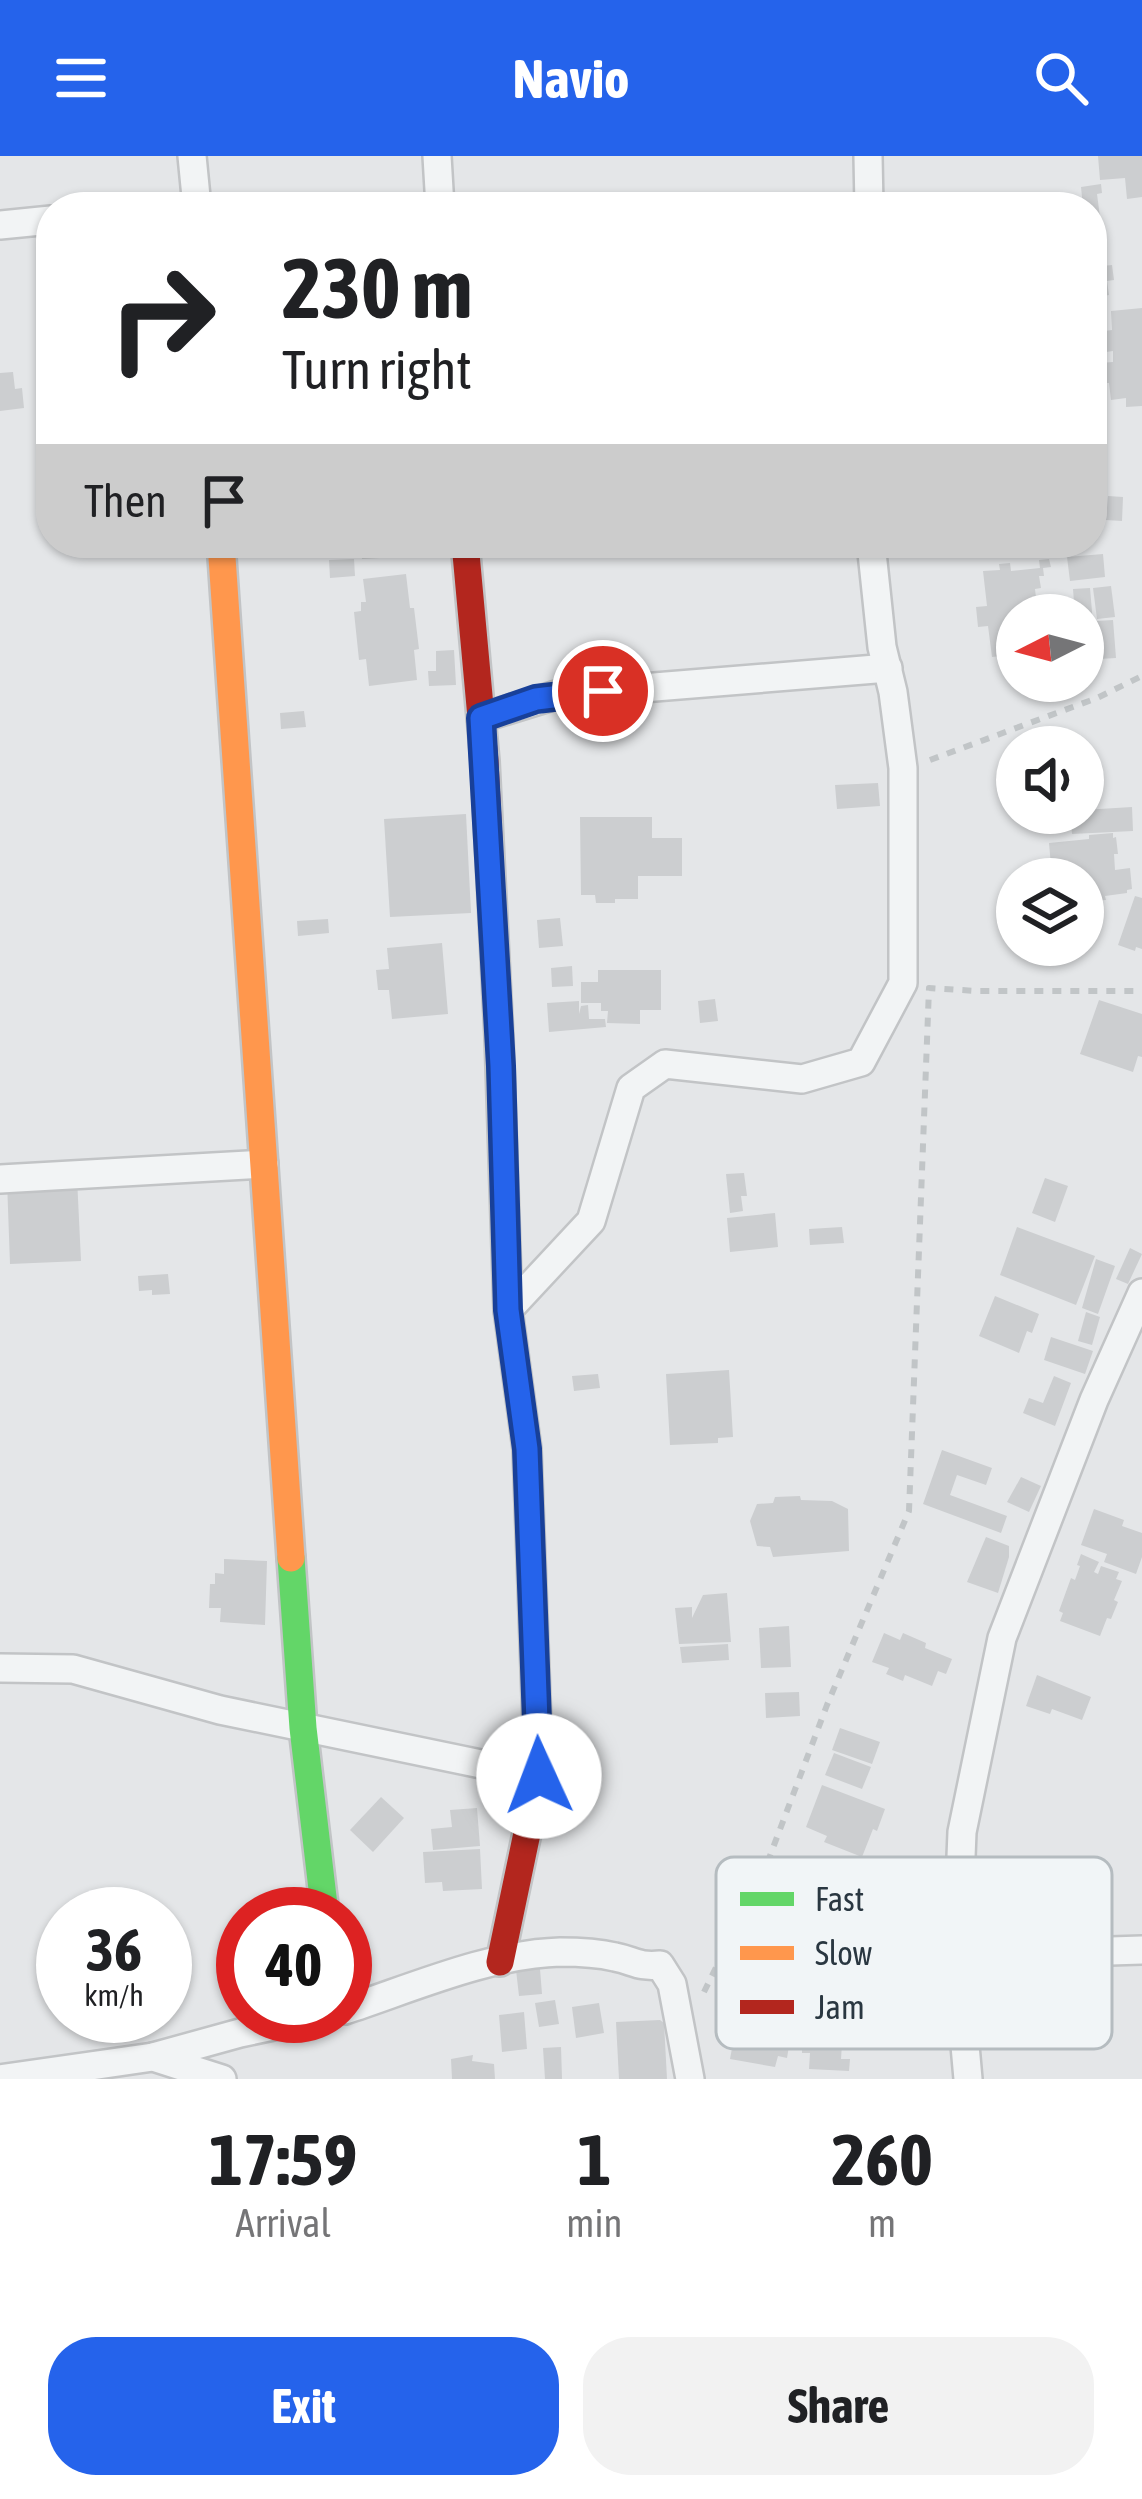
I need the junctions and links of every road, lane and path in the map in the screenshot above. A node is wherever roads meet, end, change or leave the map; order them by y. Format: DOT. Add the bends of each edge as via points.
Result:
graph roads {
  1 [pos="192,156"];
  2 [pos="437,156"];
  3 [pos="868,156"];
  4 [pos="196,192"];
  5 [pos="439,192"];
  6 [pos="869,192"];
  7 [pos="36,221"];
  8 [pos="0,225"];
  9 [pos="222,558"];
  10 [pos="466,558"];
  11 [pos="873,558"];
  12 [pos="888,668"];
  13 [pos="1142,676"];
  14 [pos="481,718"];
  15 [pos="903,768"];
  16 [pos="1142,992"];
  17 [pos="264,1164"];
  18 [pos="0,1179"];
  19 [pos="1142,1293"];
  20 [pos="508,1310"];
  21 [pos="0,1668"];
  22 [pos="303,1728"];
  23 [pos="539,1776"];
  24 [pos="769,1857"];
  25 [pos="961,1857"];
  26 [pos="322,1887"];
  27 [pos="1142,1950"];
  28 [pos="1112,1951"];
  29 [pos="500,1962"];
  30 [pos="716,1965"];
  31 [pos="372,2002"];
  32 [pos="682,2039"];
  33 [pos="216,2040"];
  34 [pos="965,2049"];
  35 [pos="153,2057"];
  36 [pos="0,2078"];
  37 [pos="222,2079"];
  38 [pos="690,2079"];
  39 [pos="968,2079"];
  1 -- 4 [label="street"];
  2 -- 5 [label="street"];
  3 -- 6 [label="street"];
  7 -- 8 [label="street"];
  9 -- 17 [label="street"];
  10 -- 14 [label="street"];
  11 -- 12 [label="street"];
  12 -- 14 [label="street" via="556,695"];
  12 -- 15 [label="street"];
  13 -- 15 [label="path"];
  14 -- 20 [label="street"];
  15 -- 20 [label="street" via="903,983 861,1062 802,1079 665,1064 631,1088 591,1221"];
  16 -- 24 [label="path" via="929,988 909,1511"];
  17 -- 18 [label="street"];
  17 -- 22 [label="street"];
  19 -- 25 [label="street" via="1002,1638"];
  20 -- 23 [label="street" via="527,1449"];
  21 -- 22 [label="street" via="73,1669"];
  22 -- 23 [label="street"];
  22 -- 26 [label="street"];
  23 -- 29 [label="street"];
  27 -- 28 [label="street"];
  29 -- 31 [label="street"];
  29 -- 32 [label="street" via="562,1952 660,1965 672,1984"];
  30 -- 32 [label="path"];
  32 -- 38 [label="street"];
  33 -- 35 [label="street"];
  34 -- 39 [label="street"];
  35 -- 36 [label="street"];
  35 -- 37 [label="street"];
}
